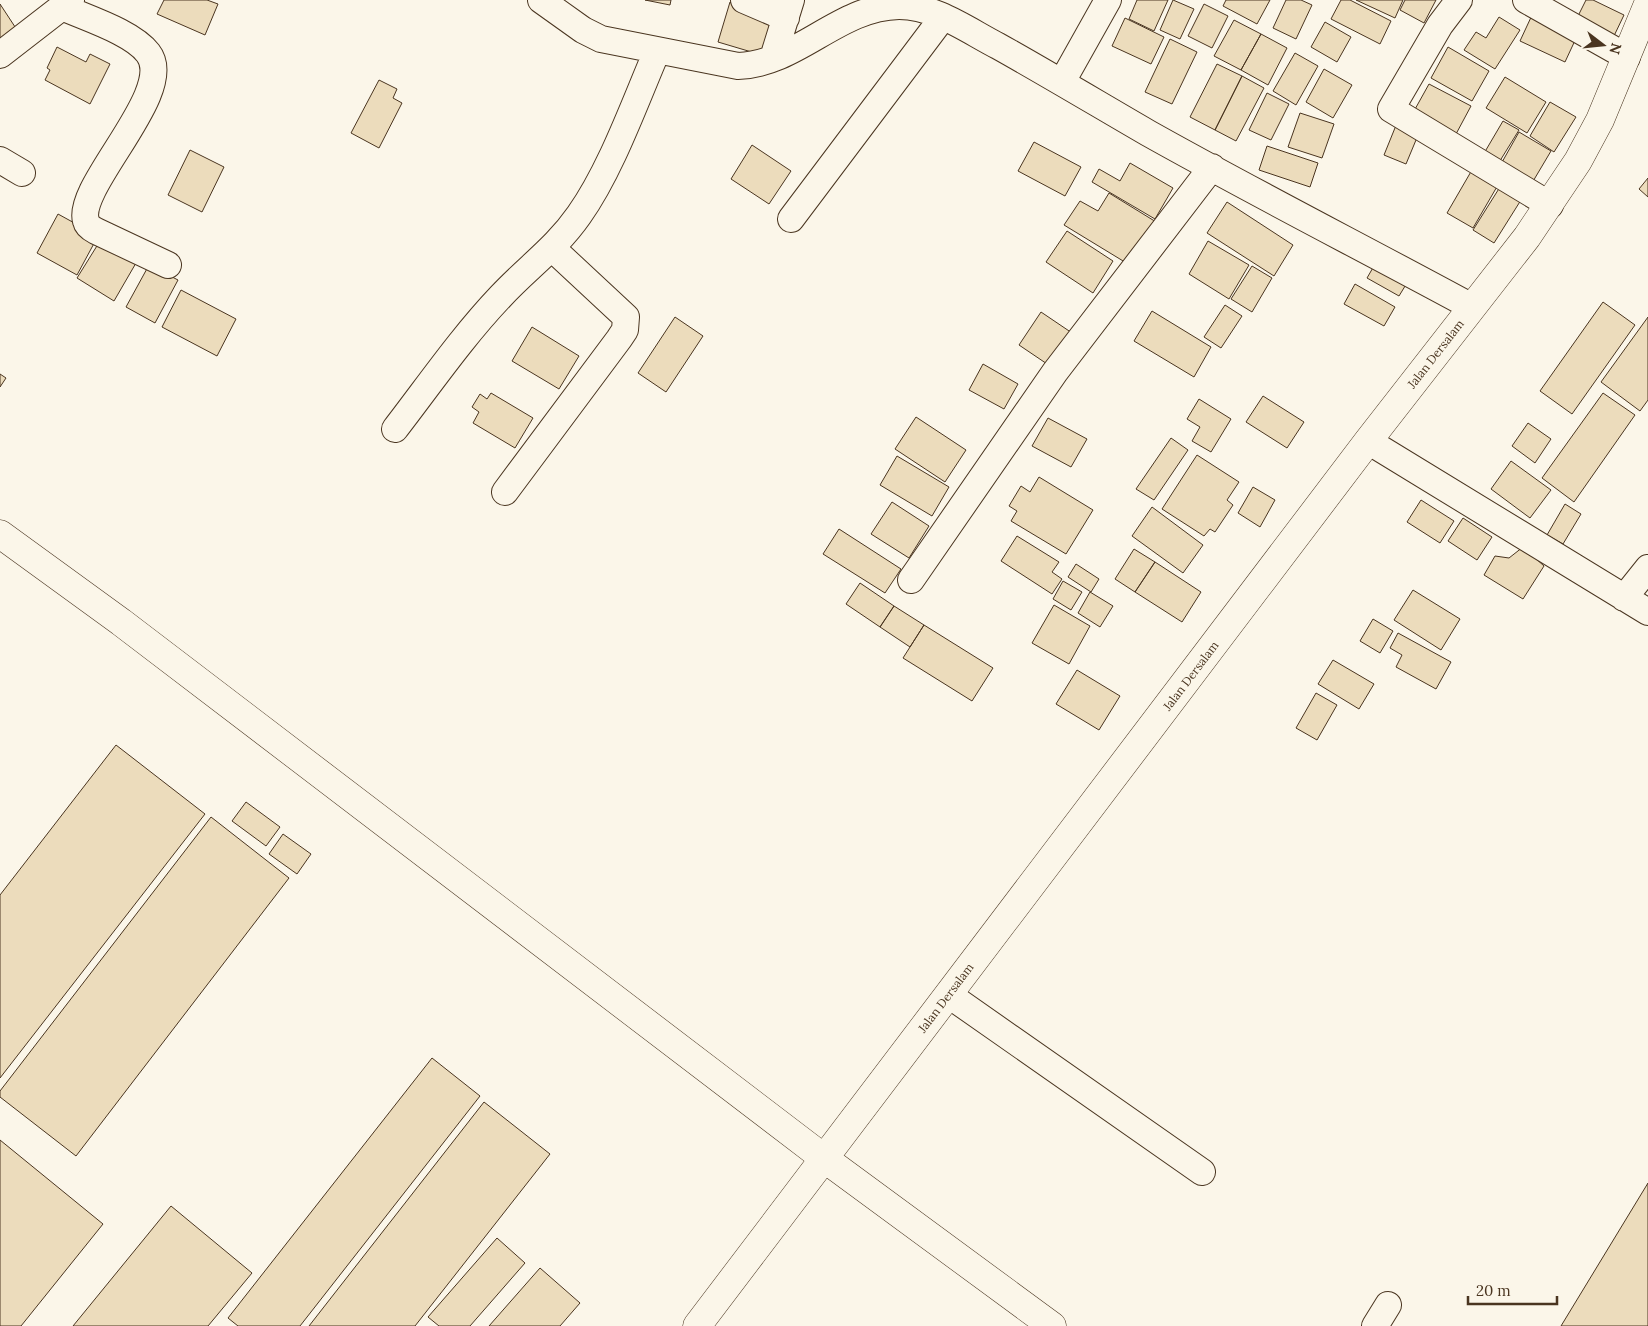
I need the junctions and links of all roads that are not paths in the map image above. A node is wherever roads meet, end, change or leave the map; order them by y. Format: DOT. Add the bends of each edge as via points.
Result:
graph roads {
  1 [pos="541,0"];
  2 [pos="744,0"];
  3 [pos="1108,0"];
  4 [pos="1459,0"];
  5 [pos="1526,0"];
  6 [pos="66,3"];
  7 [pos="1648,4"];
  8 [pos="789,9"];
  9 [pos="943,17"];
  10 [pos="657,51"];
  11 [pos="0,55"];
  12 [pos="1627,56"];
  13 [pos="774,58"];
  14 [pos="1062,82"];
  15 [pos="1212,167"];
  16 [pos="1550,205"];
  17 [pos="791,218"];
  18 [pos="553,249"];
  19 [pos="168,265"];
  20 [pos="1472,307"];
  21 [pos="395,429"];
  22 [pos="1368,441"];
  23 [pos="505,492"];
  24 [pos="0,534"];
  25 [pos="1648,568"];
  26 [pos="911,580"];
  27 [pos="1624,598"];
  28 [pos="1648,612"];
  29 [pos="949,994"];
  30 [pos="825,1159"];
  31 [pos="1202,1172"];
  32 [pos="697,1326"];
  33 [pos="1052,1326"];
  1 -- 10 [label="street" via="576,26 601,39"];
  2 -- 8 [label="street"];
  3 -- 14 [label="street"];
  4 -- 16 [label="street" via="1440,25 1391,109"];
  5 -- 12 [label="street"];
  6 -- 11 [label="street"];
  6 -- 19 [label="street" via="131,38 152,58 154,70 146,100 91,197 85,218 87,225"];
  7 -- 12 [label="main road, Jalan Dersalam"];
  8 -- 13 [label="street"];
  9 -- 13 [label="street" via="900,6 875,9 856,14"];
  9 -- 14 [label="street"];
  9 -- 17 [label="street"];
  10 -- 13 [label="street" via="738,66"];
  10 -- 18 [label="street" via="591,196"];
  12 -- 16 [label="main road, Jalan Dersalam" via="1600,120"];
  14 -- 15 [label="street"];
  15 -- 20 [label="street"];
  15 -- 26 [label="street" via="1056,372"];
  16 -- 20 [label="main road, Jalan Dersalam"];
  18 -- 21 [label="street" via="511,285 488,311"];
  18 -- 23 [label="street" via="626,317 627,322 619,339"];
  20 -- 22 [label="main road, Jalan Dersalam"];
  22 -- 27 [label="street"];
  22 -- 29 [label="main road, Jalan Dersalam"];
  24 -- 30 [label="main road" via="121,622"];
  25 -- 27 [label="street"];
  27 -- 28 [label="street"];
  29 -- 30 [label="main road, Jalan Dersalam"];
  29 -- 31 [label="street"];
  30 -- 32 [label="main road, Jalan Dersalam"];
  30 -- 33 [label="main road"];
}
